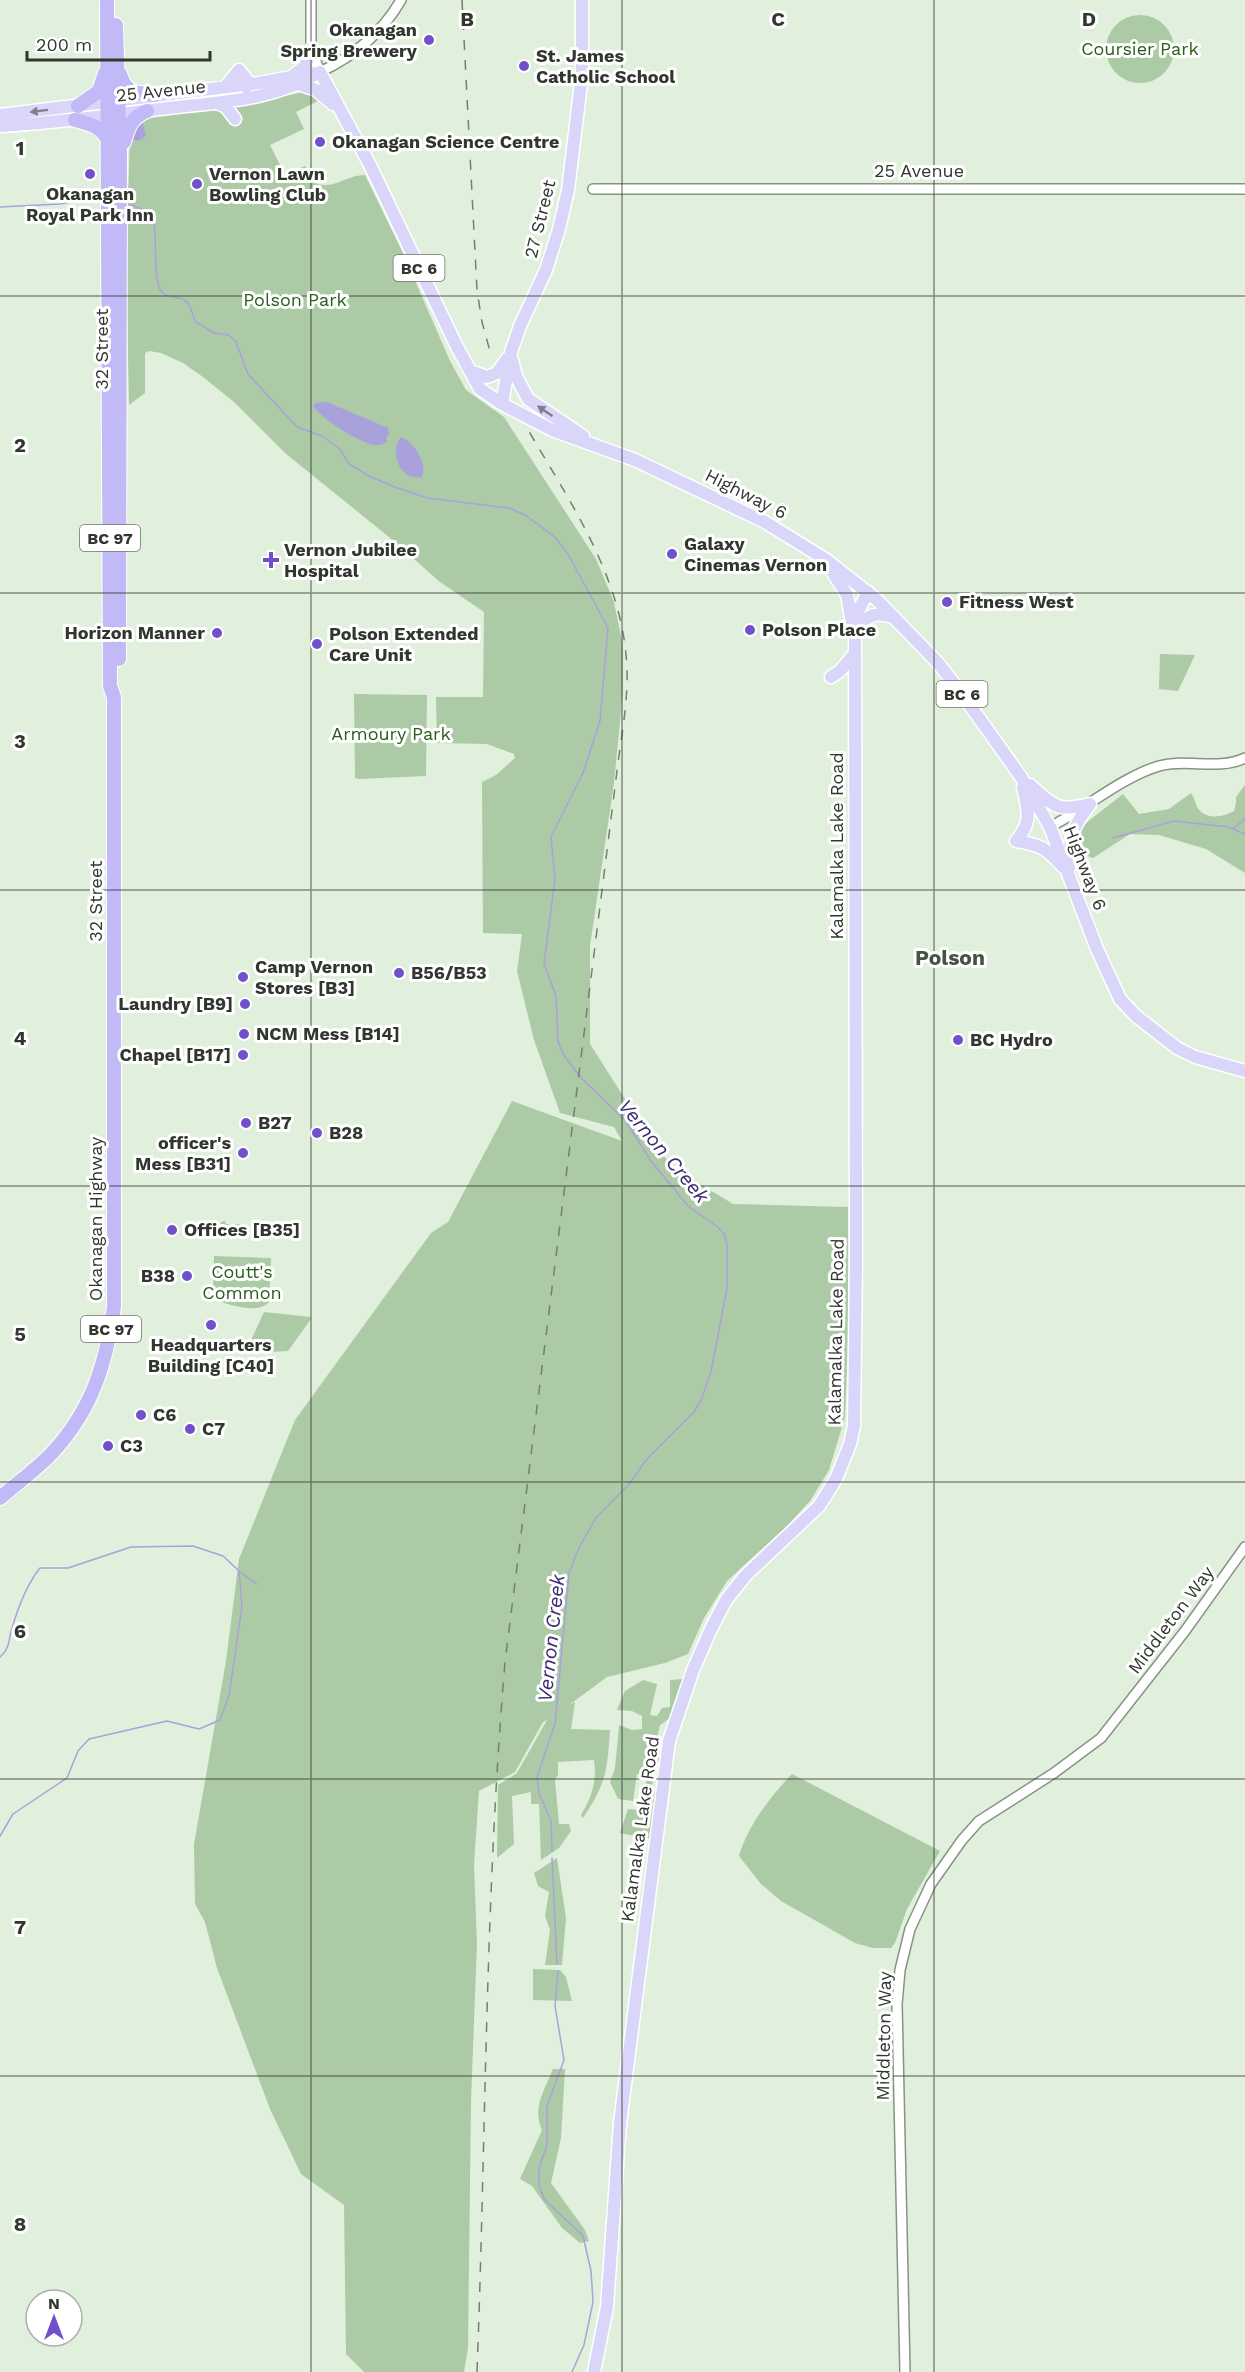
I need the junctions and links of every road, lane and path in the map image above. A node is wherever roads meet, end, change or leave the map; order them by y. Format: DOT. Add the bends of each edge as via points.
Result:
graph roads {
  1 [pos="108,0"];
  2 [pos="116,0"];
  3 [pos="311,0"];
  4 [pos="401,0"];
  5 [pos="582,0"];
  6 [pos="311,49"];
  7 [pos="113,65"];
  8 [pos="320,72"];
  9 [pos="296,80"];
  10 [pos="250,84"];
  11 [pos="155,95"];
  12 [pos="247,99"];
  13 [pos="216,103"];
  14 [pos="183,106"];
  15 [pos="114,108"];
  16 [pos="147,111"];
  17 [pos="340,111"];
  18 [pos="77,113"];
  19 [pos="0,115"];
  20 [pos="0,126"];
  21 [pos="109,142"];
  22 [pos="120,153"];
  23 [pos="593,189"];
  24 [pos="1245,189"];
  25 [pos="511,352"];
  26 [pos="470,371"];
  27 [pos="502,404"];
  28 [pos="594,444"];
  29 [pos="825,559"];
  30 [pos="868,592"];
  31 [pos="896,618"];
  32 [pos="855,640"];
  33 [pos="855,653"];
  34 [pos="831,677"];
  35 [pos="114,697"];
  36 [pos="1245,758"];
  37 [pos="1021,777"];
  38 [pos="1090,804"];
  39 [pos="1050,827"];
  40 [pos="1069,875"];
  41 [pos="1245,1071"];
  42 [pos="113,1106"];
  43 [pos="20,1481"];
  44 [pos="0,1491"];
  45 [pos="0,1498"];
  46 [pos="1245,1548"];
  47 [pos="594,2372"];
  48 [pos="905,2372"];
  1 -- 7 [label="highway, 32 Street / BC 97"];
  2 -- 7 [label="highway, 32 Street / BC 97"];
  3 -- 6 [label="street"];
  4 -- 8 [label="street, 25 Avenue" via="368,42"];
  5 -- 25 [label="main road, 27 Street" via="582,75 568,190 546,270"];
  6 -- 8 [label="street"];
  6 -- 9 [label="main road"];
  7 -- 11 [label="highway" via="132,92"];
  7 -- 15 [label="highway, 32 Street / BC 97"];
  7 -- 18 [label="highway" via="99,91"];
  8 -- 9 [label="main road, 25 Avenue"];
  8 -- 17 [label="main road, Highway 6 / BC 6"];
  9 -- 10 [label="main road, 25 Avenue"];
  9 -- 12 [label="main road, 25 Avenue" via="272,93"];
  9 -- 17 [label="main road" via="321,93"];
  10 -- 11 [label="main road, 25 Avenue"];
  10 -- 14 [label="main road" via="241,91"];
  11 -- 15 [label="main road, 25 Avenue"];
  12 -- 13 [label="main road, 25 Avenue"];
  12 -- 13 [label="main road" via="238,107 235,118 226,106"];
  13 -- 14 [label="main road, 25 Avenue"];
  14 -- 16 [label="main road, 25 Avenue"];
  15 -- 16 [label="main road, 25 Avenue"];
  15 -- 18 [label="main road, 25 Avenue"];
  15 -- 21 [label="highway, 32 Street / BC 97"];
  15 -- 22 [label="highway, 32 Street / BC 97"];
  16 -- 22 [label="highway" via="136,115"];
  17 -- 26 [label="main road, Highway 6 / BC 6"];
  18 -- 19 [label="main road, 25 Avenue, one-way"];
  18 -- 20 [label="main road, 25 Avenue"];
  18 -- 21 [label="highway" via="104,132"];
  21 -- 35 [label="highway, 32 Street / BC 97" via="110,686"];
  22 -- 35 [label="highway, 32 Street / BC 97" via="120,621 118,686"];
  23 -- 24 [label="street, 25 Avenue"];
  25 -- 26 [label="main road" via="497,373 487,377"];
  25 -- 27 [label="main road, 27 Street"];
  28 -- 25 [label="main road, one-way" via="528,399 516,376"];
  26 -- 27 [label="main road, Highway 6 / BC 6" via="480,389"];
  27 -- 28 [label="main road, Highway 6 / BC 6" via="552,430"];
  28 -- 29 [label="main road, Highway 6 / BC 6" via="765,522"];
  29 -- 30 [label="main road, Highway 6 / BC 6"];
  29 -- 32 [label="main road" via="847,595"];
  30 -- 31 [label="main road, Highway 6 / BC 6"];
  30 -- 32 [label="main road, Kalamalka Lake Road" via="856,615"];
  31 -- 32 [label="main road" via="883,614 868,616"];
  31 -- 37 [label="main road, Highway 6 / BC 6" via="938,663"];
  32 -- 33 [label="main road, Kalamalka Lake Road"];
  33 -- 34 [label="main road"];
  33 -- 47 [label="main road, Kalamalka Lake Road" via="854,1426 836,1479 819,1506 746,1575 726,1600 693,1670 669,1741 621,2112 607,2307"];
  35 -- 42 [label="highway, 32 Street / BC 97"];
  36 -- 38 [label="street" via="1216,765 1171,764 1154,768"];
  37 -- 38 [label="main road" via="1059,808"];
  37 -- 39 [label="main road, Highway 6 / BC 6"];
  37 -- 40 [label="main road" via="1028,818 1016,841 1050,852"];
  38 -- 39 [label="street"];
  38 -- 40 [label="main road" via="1070,836"];
  39 -- 40 [label="main road, Highway 6 / BC 6"];
  40 -- 41 [label="main road, Highway 6 / BC 6" via="1120,999 1177,1048"];
  42 -- 43 [label="highway, Okanagan Highway / BC 97" via="114,1299 110,1341 102,1371 79,1419 52,1454"];
  43 -- 44 [label="highway, Okanagan Highway / BC 97"];
  43 -- 45 [label="highway, Okanagan Highway / BC 97"];
  46 -- 48 [label="street, Middleton Way" via="1101,1738 979,1821 962,1840 932,1884 910,1929 897,2004"];
}
